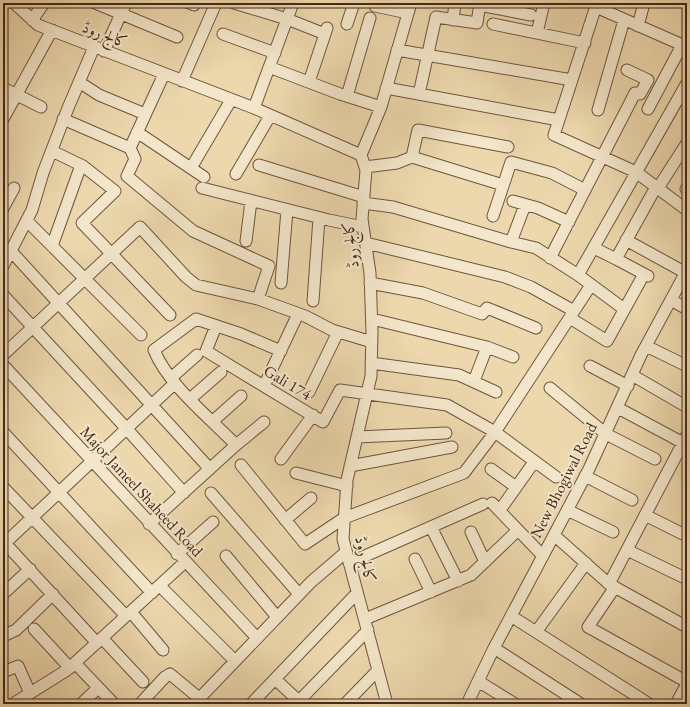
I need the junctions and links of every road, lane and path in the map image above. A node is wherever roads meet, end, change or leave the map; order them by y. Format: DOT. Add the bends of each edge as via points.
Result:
graph roads {
  1 [pos="14,3"];
  2 [pos="44,3"];
  3 [pos="95,3"];
  4 [pos="126,3"];
  5 [pos="216,3"];
  6 [pos="234,3"];
  7 [pos="293,3"];
  8 [pos="354,3"];
  9 [pos="456,3"];
  10 [pos="544,3"];
  11 [pos="644,3"];
  12 [pos="480,4"];
  13 [pos="596,5"];
  14 [pos="375,6"];
  15 [pos="410,8"];
  16 [pos="121,14"];
  17 [pos="531,15"];
  18 [pos="370,18"];
  19 [pos="287,19"];
  20 [pos="32,20"];
  21 [pos="453,20"];
  22 [pos="624,20"];
  23 [pos="347,24"];
  24 [pos="493,24"];
  25 [pos="638,26"];
  26 [pos="52,30"];
  27 [pos="538,33"];
  28 [pos="223,34"];
  29 [pos="177,37"];
  30 [pos="585,43"];
  31 [pos="685,46"];
  32 [pos="99,49"];
  33 [pos="397,50"];
  34 [pos="275,52"];
  35 [pos="428,55"];
  36 [pos="269,67"];
  37 [pos="627,70"];
  38 [pos="164,74"];
  39 [pos="572,80"];
  40 [pos="648,80"];
  41 [pos="182,81"];
  42 [pos="79,82"];
  43 [pos="309,82"];
  44 [pos="687,83"];
  45 [pos="661,86"];
  46 [pos="3,88"];
  47 [pos="386,88"];
  48 [pos="16,94"];
  49 [pos="419,94"];
  50 [pos="347,96"];
  51 [pos="231,100"];
  52 [pos="41,107"];
  53 [pos="381,107"];
  54 [pos="254,108"];
  55 [pos="648,109"];
  56 [pos="598,110"];
  57 [pos="145,114"];
  58 [pos="270,116"];
  59 [pos="3,119"];
  60 [pos="63,120"];
  61 [pos="559,120"];
  62 [pos="137,132"];
  63 [pos="687,143"];
  64 [pos="508,147"];
  65 [pos="130,148"];
  66 [pos="52,151"];
  67 [pos="361,155"];
  68 [pos="412,157"];
  69 [pos="603,157"];
  70 [pos="81,165"];
  71 [pos="259,165"];
  72 [pos="365,167"];
  73 [pos="191,168"];
  74 [pos="636,172"];
  75 [pos="236,174"];
  76 [pos="503,184"];
  77 [pos="14,188"];
  78 [pos="657,188"];
  79 [pos="585,190"];
  80 [pos="364,200"];
  81 [pos="251,201"];
  82 [pos="513,201"];
  83 [pos="525,205"];
  84 [pos="3,208"];
  85 [pos="287,210"];
  86 [pos="687,210"];
  87 [pos="493,216"];
  88 [pos="319,218"];
  89 [pos="27,221"];
  90 [pos="569,222"];
  91 [pos="363,227"];
  92 [pos="626,240"];
  93 [pos="246,242"];
  94 [pos="511,242"];
  95 [pos="366,243"];
  96 [pos="52,246"];
  97 [pos="594,248"];
  98 [pos="10,250"];
  99 [pos="111,254"];
  100 [pos="550,258"];
  101 [pos="616,259"];
  102 [pos="3,266"];
  103 [pos="686,272"];
  104 [pos="578,275"];
  105 [pos="85,279"];
  106 [pos="280,283"];
  107 [pos="370,283"];
  108 [pos="592,285"];
  109 [pos="3,295"];
  110 [pos="258,299"];
  111 [pos="671,300"];
  112 [pos="313,301"];
  113 [pos="59,303"];
  114 [pos="624,309"];
  115 [pos="687,309"];
  116 [pos="298,314"];
  117 [pos="572,314"];
  118 [pos="170,315"];
  119 [pos="372,319"];
  120 [pos="216,326"];
  121 [pos="33,327"];
  122 [pos="536,328"];
  123 [pos="338,332"];
  124 [pos="141,336"];
  125 [pos="372,342"];
  126 [pos="646,346"];
  127 [pos="487,347"];
  128 [pos="281,351"];
  129 [pos="197,355"];
  130 [pos="3,356"];
  131 [pos="513,357"];
  132 [pos="371,363"];
  133 [pos="3,366"];
  134 [pos="590,366"];
  135 [pos="687,366"];
  136 [pos="220,372"];
  137 [pos="632,375"];
  138 [pos="173,381"];
  139 [pos="474,381"];
  140 [pos="264,386"];
  141 [pos="628,386"];
  142 [pos="550,388"];
  143 [pos="309,392"];
  144 [pos="496,392"];
  145 [pos="366,395"];
  146 [pos="241,396"];
  147 [pos="190,399"];
  148 [pos="152,404"];
  149 [pos="687,407"];
  150 [pos="618,408"];
  151 [pos="313,415"];
  152 [pos="213,421"];
  153 [pos="264,422"];
  154 [pos="126,428"];
  155 [pos="3,432"];
  156 [pos="495,432"];
  157 [pos="446,433"];
  158 [pos="606,434"];
  159 [pos="357,437"];
  160 [pos="686,441"];
  161 [pos="236,445"];
  162 [pos="452,447"];
  163 [pos="281,459"];
  164 [pos="655,459"];
  165 [pos="93,461"];
  166 [pos="534,462"];
  167 [pos="241,466"];
  168 [pos="350,466"];
  169 [pos="210,469"];
  170 [pos="492,469"];
  171 [pos="296,473"];
  172 [pos="585,476"];
  173 [pos="556,477"];
  174 [pos="347,486"];
  175 [pos="516,486"];
  176 [pos="3,487"];
  177 [pos="59,492"];
  178 [pos="184,493"];
  179 [pos="211,493"];
  180 [pos="311,498"];
  181 [pos="632,500"];
  182 [pos="492,506"];
  183 [pos="567,510"];
  184 [pos="645,515"];
  185 [pos="32,517"];
  186 [pos="344,518"];
  187 [pos="285,520"];
  188 [pos="213,522"];
  189 [pos="149,524"];
  190 [pos="431,527"];
  191 [pos="518,530"];
  192 [pos="471,532"];
  193 [pos="613,532"];
  194 [pos="554,535"];
  195 [pos="687,536"];
  196 [pos="4,543"];
  197 [pos="627,550"];
  198 [pos="346,552"];
  199 [pos="226,556"];
  200 [pos="543,556"];
  201 [pos="181,558"];
  202 [pos="415,559"];
  203 [pos="486,562"];
  204 [pos="349,563"];
  205 [pos="586,563"];
  206 [pos="30,569"];
  207 [pos="687,579"];
  208 [pos="458,581"];
  209 [pos="612,585"];
  210 [pos="157,590"];
  211 [pos="431,592"];
  212 [pos="357,593"];
  213 [pos="3,594"];
  214 [pos="53,594"];
  215 [pos="299,594"];
  216 [pos="128,614"];
  217 [pos="511,616"];
  218 [pos="278,617"];
  219 [pos="364,619"];
  220 [pos="686,625"];
  221 [pos="34,629"];
  222 [pos="368,630"];
  223 [pos="536,632"];
  224 [pos="3,636"];
  225 [pos="257,638"];
  226 [pos="100,640"];
  227 [pos="494,648"];
  228 [pos="163,650"];
  229 [pos="235,661"];
  230 [pos="72,665"];
  231 [pos="378,670"];
  232 [pos="3,672"];
  233 [pos="275,679"];
  234 [pos="478,681"];
  235 [pos="143,682"];
  236 [pos="687,683"];
  237 [pos="98,688"];
  238 [pos="30,693"];
  239 [pos="197,701"];
  240 [pos="299,703"];
  241 [pos="646,703"];
  242 [pos="13,704"];
  243 [pos="81,704"];
  244 [pos="114,704"];
  245 [pos="140,704"];
  246 [pos="251,704"];
  247 [pos="345,704"];
  248 [pos="386,704"];
  249 [pos="467,704"];
  250 [pos="515,704"];
  251 [pos="581,704"];
  252 [pos="676,704"];
  1 -- 20 [label="street, کالج روڈ"];
  2 -- 20 [label="street"];
  3 -- 16 [label="street"];
  4 -- 16 [label="street"];
  5 -- 41 [label="street"];
  6 -- 19 [label="street"];
  7 -- 19 [label="street"];
  8 -- 23 [label="street"];
  9 -- 21 [label="street"];
  10 -- 27 [label="street"];
  11 -- 25 [label="street"];
  12 -- 17 [label="street"];
  12 -- 21 [label="street" via="477,23"];
  13 -- 22 [label="street"];
  13 -- 30 [label="street"];
  14 -- 15 [label="street"];
  15 -- 33 [label="street"];
  16 -- 29 [label="street"];
  16 -- 32 [label="street"];
  18 -- 50 [label="street"];
  19 -- 34 [label="street"];
  19 -- 43 [label="street" via="326,30"];
  20 -- 26 [label="street, کالج روڈ"];
  21 -- 35 [label="street" via="436,17"];
  22 -- 25 [label="street"];
  22 -- 56 [label="street"];
  24 -- 27 [label="street"];
  25 -- 31 [label="street"];
  26 -- 32 [label="street, کالج روڈ"];
  26 -- 48 [label="street"];
  27 -- 30 [label="street"];
  28 -- 34 [label="street"];
  30 -- 39 [label="street"];
  31 -- 45 [label="street"];
  32 -- 38 [label="street, کالج روڈ"];
  32 -- 42 [label="street"];
  33 -- 35 [label="street"];
  33 -- 47 [label="street"];
  34 -- 36 [label="street"];
  35 -- 39 [label="street"];
  35 -- 49 [label="street"];
  36 -- 43 [label="street"];
  36 -- 54 [label="street"];
  37 -- 40 [label="street"];
  38 -- 41 [label="street, کالج روڈ"];
  38 -- 57 [label="street"];
  39 -- 61 [label="street"];
  40 -- 45 [label="street"];
  40 -- 69 [label="street" via="640,94 635,93"];
  41 -- 51 [label="street, کالج روڈ"];
  42 -- 57 [label="street" via="99,95"];
  42 -- 60 [label="street"];
  43 -- 50 [label="street"];
  44 -- 74 [label="street"];
  45 -- 55 [label="street"];
  46 -- 48 [label="street"];
  47 -- 49 [label="street"];
  47 -- 53 [label="street"];
  48 -- 52 [label="street"];
  48 -- 59 [label="street"];
  49 -- 61 [label="street"];
  50 -- 53 [label="street"];
  51 -- 54 [label="street, کالج روڈ"];
  51 -- 73 [label="street"];
  53 -- 67 [label="street"];
  54 -- 58 [label="street, کالج روڈ"];
  57 -- 62 [label="street"];
  58 -- 67 [label="street, کالج روڈ"];
  58 -- 75 [label="street"];
  60 -- 65 [label="street"];
  60 -- 66 [label="street"];
  61 -- 69 [label="street" via="554,135"];
  62 -- 65 [label="street"];
  62 -- 73 [label="street"];
  63 -- 78 [label="street"];
  64 -- 68 [label="street" via="418,130"];
  65 -- 110 [label="street" via="135,159 127,176 193,231 269,266"];
  66 -- 70 [label="street"];
  66 -- 89 [label="street"];
  67 -- 72 [label="street, کالج روڈ"];
  68 -- 72 [label="street" via="397,163"];
  68 -- 76 [label="street"];
  69 -- 74 [label="street"];
  69 -- 79 [label="street"];
  70 -- 96 [label="street"];
  70 -- 99 [label="street" via="115,191 82,223"];
  71 -- 80 [label="street"];
  72 -- 80 [label="street, کالج روڈ"];
  73 -- 81 [label="street" via="203,183"];
  74 -- 78 [label="street"];
  74 -- 97 [label="street"];
  76 -- 79 [label="street" via="511,162 552,173"];
  76 -- 87 [label="street"];
  77 -- 84 [label="street"];
  78 -- 86 [label="street"];
  78 -- 92 [label="street"];
  79 -- 90 [label="street"];
  80 -- 91 [label="street, کالج روڈ"];
  80 -- 94 [label="street"];
  81 -- 85 [label="street"];
  81 -- 93 [label="street"];
  82 -- 83 [label="street"];
  83 -- 90 [label="street"];
  83 -- 94 [label="street"];
  85 -- 88 [label="street"];
  85 -- 106 [label="street"];
  88 -- 91 [label="street"];
  88 -- 112 [label="street"];
  89 -- 96 [label="street"];
  89 -- 98 [label="street"];
  90 -- 100 [label="street"];
  91 -- 95 [label="street, کالج روڈ"];
  92 -- 101 [label="street"];
  92 -- 103 [label="street"];
  94 -- 100 [label="street" via="536,248"];
  95 -- 107 [label="street, کالج روڈ"];
  95 -- 117 [label="street" via="505,277 531,287"];
  96 -- 105 [label="street"];
  97 -- 101 [label="street"];
  97 -- 104 [label="street"];
  98 -- 102 [label="street"];
  98 -- 113 [label="street"];
  99 -- 105 [label="street"];
  99 -- 110 [label="street" via="140,226 196,285"];
  99 -- 118 [label="street"];
  100 -- 104 [label="street"];
  101 -- 114 [label="street" via="646,275"];
  103 -- 111 [label="street, New Bhogiwal Road"];
  104 -- 108 [label="street"];
  105 -- 113 [label="street"];
  105 -- 124 [label="street"];
  107 -- 119 [label="street, کالج روڈ"];
  107 -- 122 [label="street" via="423,294 482,314 487,308"];
  108 -- 114 [label="street"];
  108 -- 117 [label="street"];
  109 -- 121 [label="street"];
  110 -- 116 [label="street"];
  111 -- 115 [label="street"];
  111 -- 126 [label="street, New Bhogiwal Road"];
  113 -- 121 [label="street"];
  113 -- 148 [label="street"];
  114 -- 117 [label="street" via="606,341"];
  116 -- 123 [label="street"];
  116 -- 128 [label="street"];
  117 -- 156 [label="street"];
  119 -- 125 [label="street, کالج روڈ"];
  119 -- 127 [label="street"];
  120 -- 128 [label="street"];
  120 -- 138 [label="street" via="196,319 154,350 160,364"];
  120 -- 140 [label="street, Gali 174" via="206,351"];
  121 -- 130 [label="street"];
  121 -- 154 [label="street"];
  123 -- 125 [label="street"];
  123 -- 143 [label="street"];
  125 -- 132 [label="street, کالج روڈ"];
  126 -- 135 [label="street"];
  126 -- 137 [label="street, New Bhogiwal Road"];
  127 -- 131 [label="street"];
  127 -- 139 [label="street"];
  128 -- 140 [label="street"];
  129 -- 138 [label="street"];
  132 -- 139 [label="street" via="459,375"];
  132 -- 145 [label="street, کالج روڈ" via="371,376"];
  133 -- 165 [label="street, Major Jameel Shaheed Road"];
  134 -- 141 [label="street"];
  136 -- 147 [label="street"];
  137 -- 141 [label="street, New Bhogiwal Road"];
  137 -- 149 [label="street"];
  138 -- 147 [label="street"];
  138 -- 148 [label="street"];
  139 -- 144 [label="street"];
  140 -- 151 [label="street, Gali 174"];
  141 -- 150 [label="street, New Bhogiwal Road"];
  142 -- 158 [label="street"];
  145 -- 151 [label="street, Gali 174" via="340,390 323,422"];
  145 -- 156 [label="street" via="447,405"];
  145 -- 159 [label="street, کالج روڈ"];
  146 -- 152 [label="street"];
  147 -- 152 [label="street"];
  148 -- 154 [label="street"];
  148 -- 169 [label="street"];
  150 -- 158 [label="street, New Bhogiwal Road"];
  150 -- 160 [label="street"];
  151 -- 163 [label="street"];
  152 -- 161 [label="street"];
  153 -- 161 [label="street"];
  154 -- 165 [label="street"];
  154 -- 178 [label="street"];
  155 -- 177 [label="street"];
  156 -- 166 [label="street"];
  156 -- 186 [label="street" via="464,473"];
  157 -- 159 [label="street"];
  158 -- 164 [label="street"];
  158 -- 172 [label="street, New Bhogiwal Road"];
  159 -- 168 [label="street, کالج روڈ"];
  160 -- 184 [label="street"];
  161 -- 169 [label="street"];
  162 -- 168 [label="street"];
  165 -- 177 [label="street"];
  165 -- 189 [label="street, Major Jameel Shaheed Road"];
  166 -- 173 [label="street"];
  166 -- 175 [label="street"];
  167 -- 187 [label="street"];
  168 -- 174 [label="street, کالج روڈ"];
  169 -- 178 [label="street"];
  170 -- 175 [label="street"];
  171 -- 174 [label="street"];
  172 -- 181 [label="street"];
  172 -- 183 [label="street, New Bhogiwal Road"];
  174 -- 186 [label="street, کالج روڈ"];
  175 -- 182 [label="street"];
  176 -- 185 [label="street"];
  177 -- 185 [label="street"];
  177 -- 210 [label="street"];
  178 -- 189 [label="street"];
  179 -- 215 [label="street"];
  180 -- 187 [label="street"];
  182 -- 190 [label="street"];
  182 -- 191 [label="street"];
  183 -- 193 [label="street"];
  183 -- 194 [label="street, New Bhogiwal Road"];
  184 -- 195 [label="street"];
  184 -- 197 [label="street"];
  185 -- 196 [label="street"];
  185 -- 216 [label="street"];
  186 -- 187 [label="street" via="305,544"];
  186 -- 198 [label="street, کالج روڈ" via="343,539"];
  188 -- 201 [label="street"];
  189 -- 201 [label="street, Major Jameel Shaheed Road"];
  190 -- 204 [label="street"];
  190 -- 208 [label="street"];
  191 -- 200 [label="street"];
  191 -- 203 [label="street"];
  192 -- 203 [label="street"];
  194 -- 200 [label="street, New Bhogiwal Road"];
  194 -- 205 [label="street"];
  196 -- 206 [label="street"];
  197 -- 207 [label="street"];
  197 -- 209 [label="street"];
  198 -- 204 [label="street, کالج روڈ"];
  198 -- 215 [label="street"];
  199 -- 218 [label="street"];
  200 -- 217 [label="street, New Bhogiwal Road"];
  201 -- 210 [label="street"];
  201 -- 225 [label="street, Major Jameel Shaheed Road"];
  202 -- 211 [label="street"];
  203 -- 208 [label="street" via="471,575"];
  204 -- 212 [label="street, کالج روڈ"];
  205 -- 209 [label="street"];
  205 -- 223 [label="street"];
  206 -- 213 [label="street"];
  206 -- 214 [label="street"];
  208 -- 211 [label="street"];
  209 -- 220 [label="street"];
  209 -- 236 [label="street" via="588,627"];
  210 -- 216 [label="street"];
  210 -- 229 [label="street"];
  211 -- 219 [label="street"];
  212 -- 219 [label="street, کالج روڈ"];
  212 -- 233 [label="street"];
  214 -- 224 [label="street" via="16,630"];
  214 -- 226 [label="street"];
  215 -- 218 [label="street"];
  216 -- 226 [label="street"];
  216 -- 228 [label="street"];
  217 -- 223 [label="street"];
  217 -- 227 [label="street, New Bhogiwal Road"];
  218 -- 225 [label="street"];
  219 -- 222 [label="street, کالج روڈ"];
  221 -- 230 [label="street"];
  222 -- 231 [label="street, کالج روڈ"];
  222 -- 240 [label="street"];
  223 -- 241 [label="street"];
  225 -- 229 [label="street"];
  226 -- 230 [label="street"];
  226 -- 235 [label="street"];
  227 -- 234 [label="street, New Bhogiwal Road"];
  227 -- 251 [label="street"];
  229 -- 239 [label="street"];
  230 -- 237 [label="street"];
  230 -- 238 [label="street"];
  231 -- 247 [label="street"];
  231 -- 248 [label="street, کالج روڈ"];
  232 -- 238 [label="street" via="18,666"];
  233 -- 240 [label="street"];
  233 -- 246 [label="street"];
  234 -- 249 [label="street, New Bhogiwal Road"];
  234 -- 250 [label="street"];
  236 -- 252 [label="street"];
  237 -- 243 [label="street"];
  237 -- 244 [label="street"];
  238 -- 242 [label="street"];
  239 -- 245 [label="street" via="170,674"];
}
